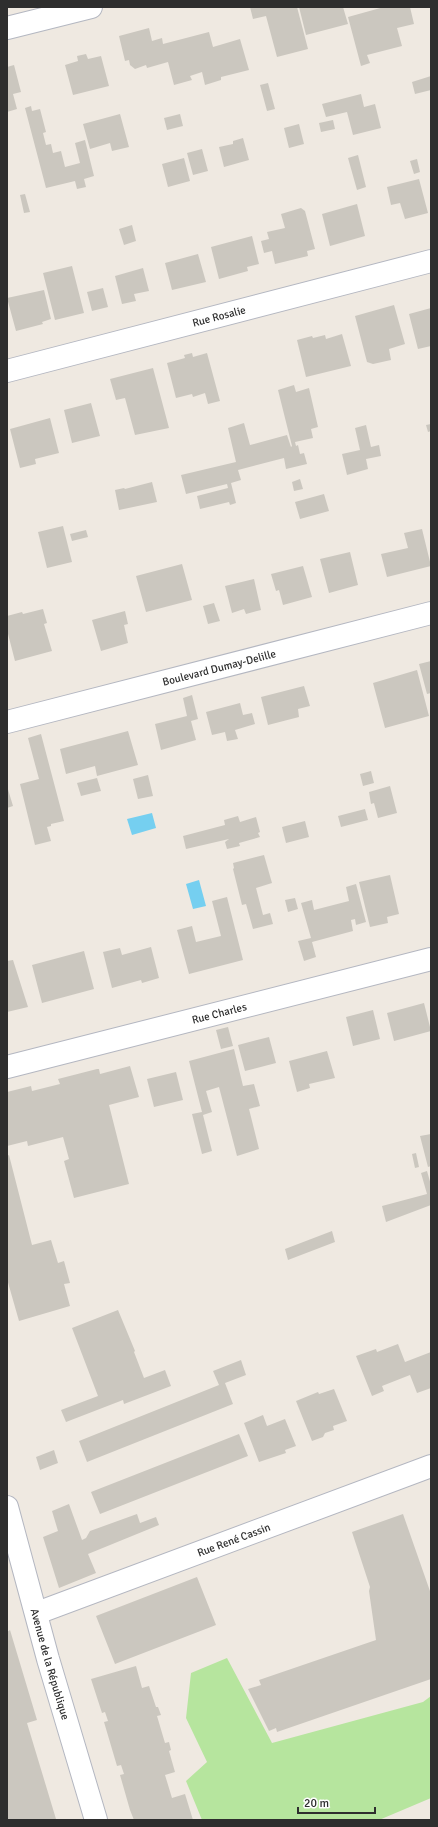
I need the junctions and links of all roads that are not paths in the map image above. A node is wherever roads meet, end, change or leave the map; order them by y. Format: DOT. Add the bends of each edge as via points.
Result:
graph roads {
  1 [pos="91,7"];
  2 [pos="7,28"];
  3 [pos="431,261"];
  4 [pos="7,371"];
  5 [pos="431,613"];
  6 [pos="7,722"];
  7 [pos="431,959"];
  8 [pos="7,1067"];
  9 [pos="431,1466"];
  10 [pos="7,1507"];
  11 [pos="37,1613"];
  12 [pos="96,1820"];
  1 -- 2 [label="street"];
  3 -- 4 [label="street, Rue Rosalie"];
  5 -- 6 [label="street, Boulevard Dumay-Delille"];
  7 -- 8 [label="street, Rue Charles"];
  9 -- 11 [label="street, Rue René Cassin"];
  10 -- 11 [label="street, Avenue de la République"];
  11 -- 12 [label="street, Avenue de la République" via="48,1659"];
}
